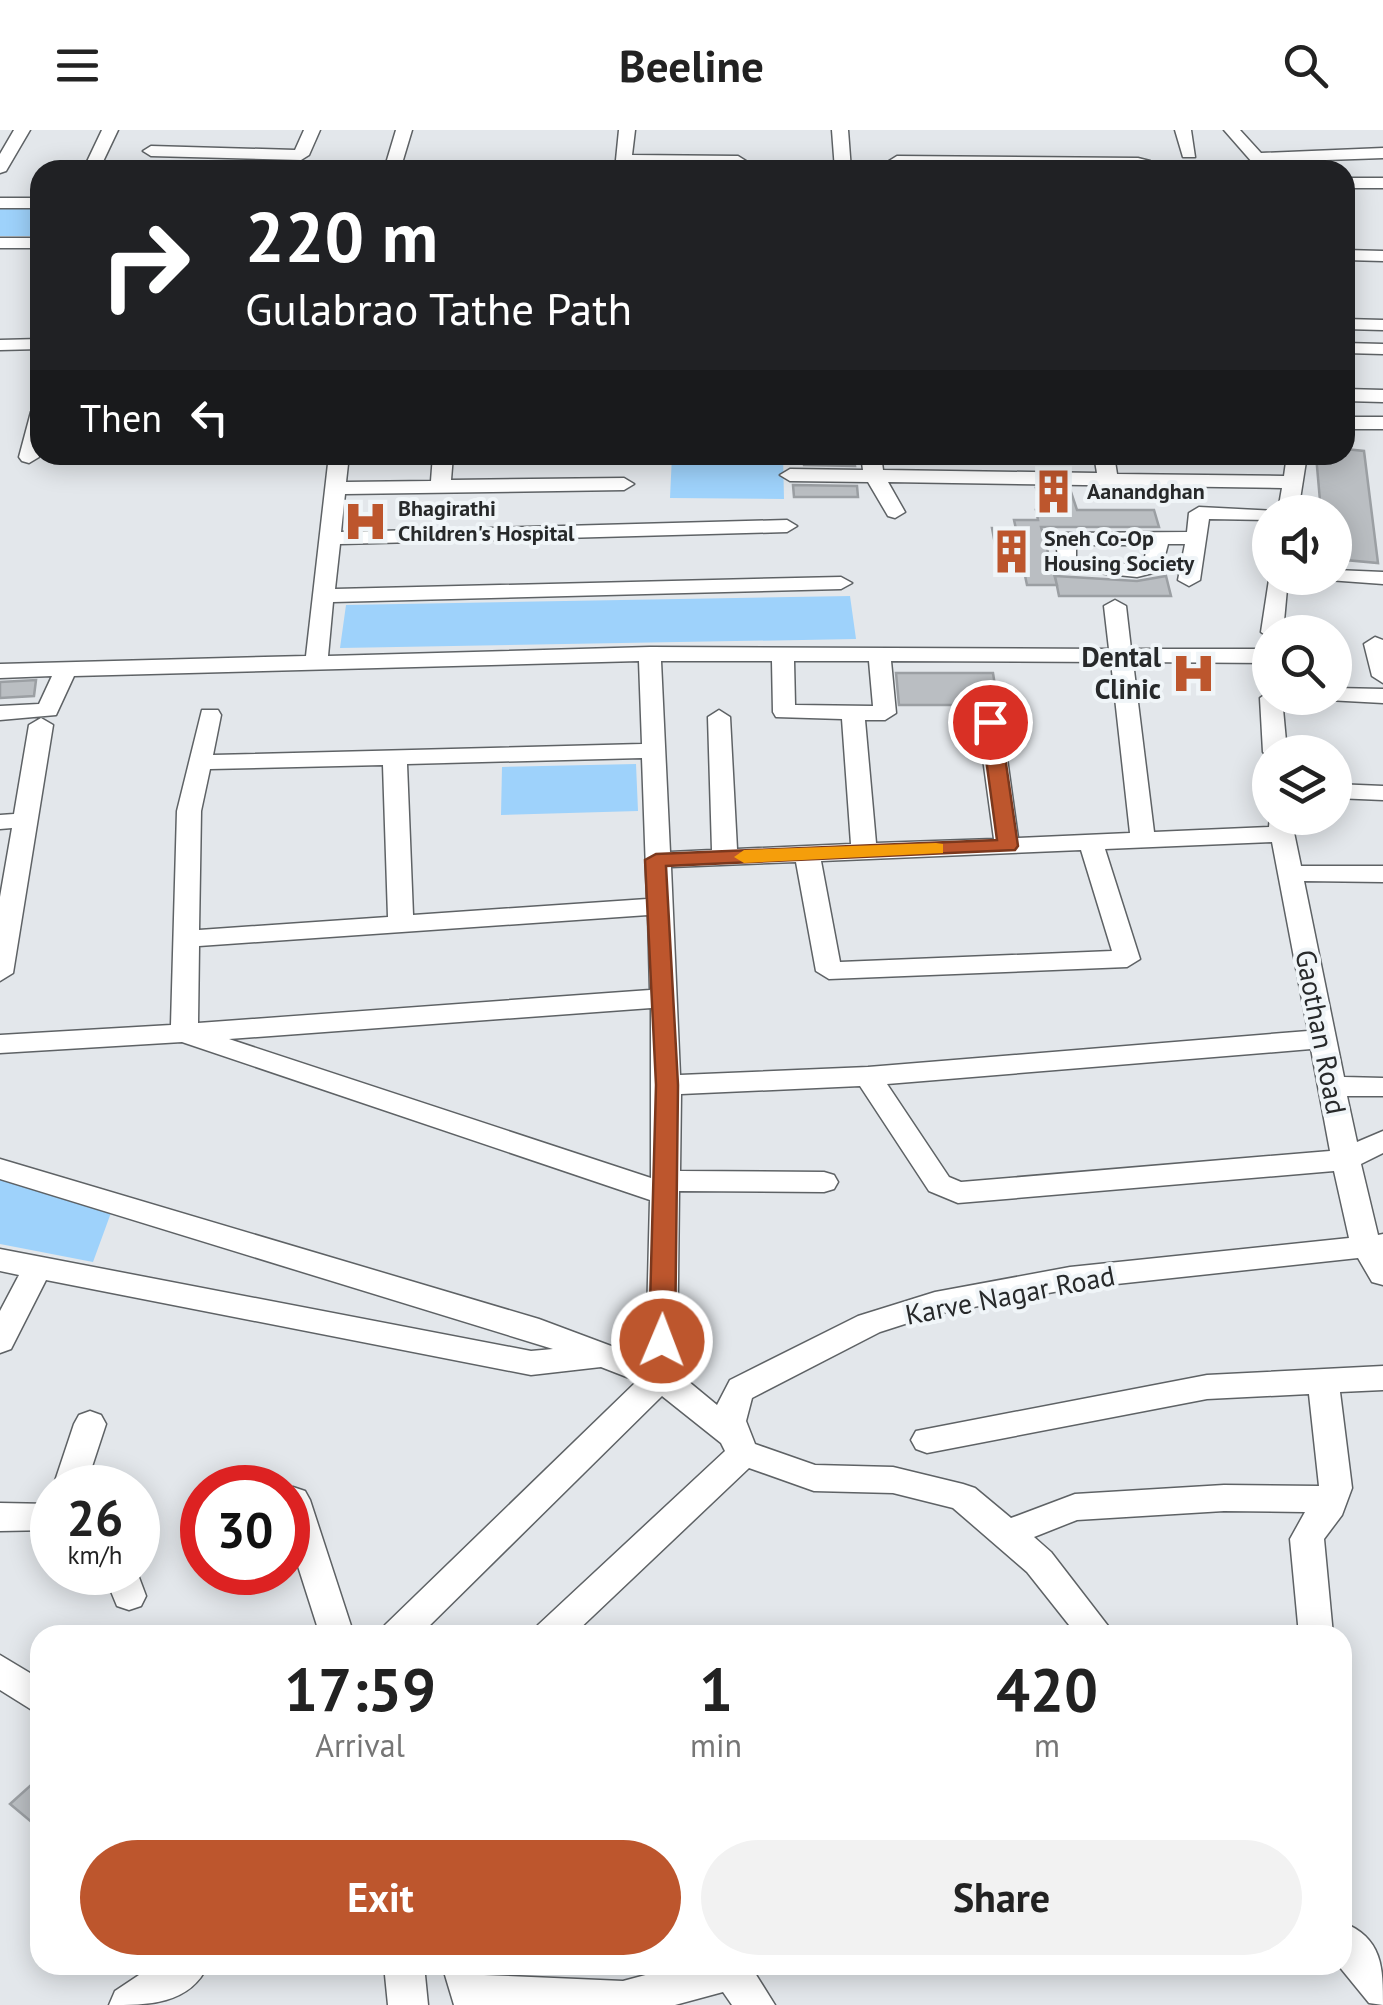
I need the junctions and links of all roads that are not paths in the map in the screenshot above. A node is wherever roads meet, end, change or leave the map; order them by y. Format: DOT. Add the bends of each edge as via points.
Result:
graph roads {
  1 [pos="22,130"];
  2 [pos="110,130"];
  3 [pos="312,130"];
  4 [pos="404,130"];
  5 [pos="627,130"];
  6 [pos="840,130"];
  7 [pos="1183,130"];
  8 [pos="1232,130"];
  9 [pos="151,152"];
  10 [pos="1189,154"];
  11 [pos="1382,154"];
  12 [pos="96,160"];
  13 [pos="395,160"];
  14 [pos="624,160"];
  15 [pos="842,160"];
  16 [pos="1259,160"];
  17 [pos="1311,160"];
  18 [pos="0,168"];
  19 [pos="1355,183"];
  20 [pos="1383,183"];
  21 [pos="30,202"];
  22 [pos="0,203"];
  23 [pos="0,243"];
  24 [pos="30,243"];
  25 [pos="1355,255"];
  26 [pos="1383,256"];
  27 [pos="1355,324"];
  28 [pos="1383,325"];
  29 [pos="30,344"];
  30 [pos="0,345"];
  31 [pos="1355,348"];
  32 [pos="1383,349"];
  33 [pos="1355,395"];
  34 [pos="1383,396"];
  35 [pos="1355,422"];
  36 [pos="1383,423"];
  37 [pos="30,450"];
  38 [pos="28,457"];
  39 [pos="338,465"];
  40 [pos="441,465"];
  41 [pos="1026,465"];
  42 [pos="1106,465"];
  43 [pos="1296,465"];
  44 [pos="873,466"];
  45 [pos="790,475"];
  46 [pos="1027,478"];
  47 [pos="1108,480"];
  48 [pos="1294,482"];
  49 [pos="624,484"];
  50 [pos="440,487"];
  51 [pos="336,488"];
  52 [pos="1291,495"];
  53 [pos="895,512"];
  54 [pos="1252,514"];
  55 [pos="787,526"];
  56 [pos="330,538"];
  57 [pos="1196,538"];
  58 [pos="1158,541"];
  59 [pos="1352,577"];
  60 [pos="1383,578"];
  61 [pos="1188,580"];
  62 [pos="841,583"];
  63 [pos="324,596"];
  64 [pos="1115,606"];
  65 [pos="1376,644"];
  66 [pos="650,654"];
  67 [pos="1252,654"];
  68 [pos="783,655"];
  69 [pos="879,655"];
  70 [pos="1124,656"];
  71 [pos="316,663"];
  72 [pos="66,669"];
  73 [pos="0,671"];
  74 [pos="1383,676"];
  75 [pos="1352,696"];
  76 [pos="1383,696"];
  77 [pos="852,712"];
  78 [pos="0,713"];
  79 [pos="210,715"];
  80 [pos="718,717"];
  81 [pos="990,722"];
  82 [pos="41,724"];
  83 [pos="652,751"];
  84 [pos="395,757"];
  85 [pos="199,762"];
  86 [pos="1352,792"];
  87 [pos="1383,793"];
  88 [pos="13,821"];
  89 [pos="1252,829"];
  90 [pos="1283,835"];
  91 [pos="1143,841"];
  92 [pos="1091,843"];
  93 [pos="1008,846"];
  94 [pos="864,851"];
  95 [pos="807,854"];
  96 [pos="725,857"];
  97 [pos="656,860"];
  98 [pos="1290,873"];
  99 [pos="1383,874"];
  100 [pos="7,886"];
  101 [pos="658,906"];
  102 [pos="400,924"];
  103 [pos="186,939"];
  104 [pos="1,961"];
  105 [pos="662,998"];
  106 [pos="184,1033"];
  107 [pos="1324,1039"];
  108 [pos="0,1044"];
  109 [pos="868,1076"];
  110 [pos="667,1085"];
  111 [pos="1333,1086"];
  112 [pos="1383,1087"];
  113 [pos="1383,1141"];
  114 [pos="1346,1160"];
  115 [pos="0,1169"];
  116 [pos="824,1182"];
  117 [pos="665,1187"];
  118 [pos="1374,1246"];
  119 [pos="0,1260"];
  120 [pos="1383,1274"];
  121 [pos="20,1283"];
  122 [pos="0,1341"];
  123 [pos="603,1355"];
  124 [pos="661,1378"];
  125 [pos="1383,1378"];
  126 [pos="1323,1381"];
  127 [pos="90,1424"];
  128 [pos="927,1440"];
  129 [pos="737,1443"];
  130 [pos="76,1465"];
  131 [pos="1333,1500"];
  132 [pos="30,1516"];
  133 [pos="0,1517"];
  134 [pos="1006,1534"];
  135 [pos="310,1555"];
  136 [pos="333,1625"];
  137 [pos="407,1625"];
  138 [pos="560,1625"];
  139 [pos="1090,1625"];
  140 [pos="1315,1625"];
  141 [pos="0,1670"];
  142 [pos="30,1692"];
  143 [pos="1352,1952"];
  144 [pos="405,1975"];
  145 [pos="464,1975"];
  146 [pos="716,1975"];
  147 [pos="734,1975"];
  148 [pos="1383,1990"];
  149 [pos="408,2005"];
  150 [pos="755,2005"];
  1 -- 18 [label="street"];
  2 -- 12 [label="street"];
  3 -- 9 [label="street" via="301,155 208,145"];
  4 -- 13 [label="street"];
  5 -- 14 [label="street"];
  6 -- 15 [label="street"];
  7 -- 10 [label="street"];
  8 -- 16 [label="street"];
  11 -- 17 [label="street"];
  19 -- 20 [label="street"];
  21 -- 22 [label="street"];
  23 -- 24 [label="street"];
  25 -- 26 [label="street"];
  27 -- 28 [label="street"];
  29 -- 30 [label="street"];
  31 -- 32 [label="street"];
  33 -- 34 [label="street"];
  35 -- 36 [label="street"];
  37 -- 38 [label="street"];
  39 -- 51 [label="street"];
  40 -- 50 [label="street"];
  41 -- 46 [label="street"];
  42 -- 47 [label="street"];
  43 -- 48 [label="street"];
  44 -- 45 [label="street"];
  44 -- 46 [label="street"];
  44 -- 53 [label="street"];
  46 -- 47 [label="street"];
  47 -- 48 [label="street"];
  48 -- 52 [label="street"];
  49 -- 50 [label="street"];
  50 -- 51 [label="street"];
  51 -- 56 [label="street"];
  54 -- 57 [label="street" via="1199,513"];
  55 -- 56 [label="street"];
  56 -- 63 [label="street"];
  57 -- 58 [label="street"];
  57 -- 61 [label="street"];
  59 -- 60 [label="street"];
  62 -- 63 [label="street"];
  63 -- 71 [label="street"];
  64 -- 70 [label="street"];
  65 -- 74 [label="street"];
  66 -- 68 [label="street"];
  66 -- 71 [label="street"];
  66 -- 83 [label="street"];
  67 -- 70 [label="street"];
  68 -- 69 [label="street"];
  68 -- 77 [label="street" via="784,712"];
  69 -- 70 [label="street"];
  69 -- 77 [label="street" via="885,713"];
  70 -- 91 [label="street"];
  71 -- 72 [label="street"];
  72 -- 73 [label="street"];
  72 -- 78 [label="street" via="48,710"];
  75 -- 76 [label="street"];
  77 -- 94 [label="street"];
  79 -- 85 [label="street"];
  80 -- 96 [label="street"];
  81 -- 93 [label="street"];
  82 -- 88 [label="street"];
  83 -- 84 [label="street"];
  83 -- 97 [label="street"];
  84 -- 85 [label="street"];
  84 -- 102 [label="street"];
  85 -- 103 [label="street" via="188,810"];
  86 -- 87 [label="street"];
  88 -- 100 [label="street"];
  89 -- 91 [label="street"];
  90 -- 98 [label="street, Gaothan Road"];
  91 -- 92 [label="street"];
  92 -- 93 [label="street"];
  92 -- 95 [label="street" via="1127,959 828,971"];
  93 -- 94 [label="street"];
  94 -- 95 [label="street"];
  95 -- 96 [label="street"];
  96 -- 97 [label="street"];
  97 -- 101 [label="street"];
  98 -- 99 [label="street"];
  98 -- 107 [label="street, Gaothan Road"];
  100 -- 104 [label="street"];
  101 -- 102 [label="street"];
  101 -- 105 [label="street"];
  102 -- 103 [label="street"];
  103 -- 106 [label="street"];
  105 -- 106 [label="street"];
  105 -- 110 [label="street"];
  106 -- 108 [label="street"];
  106 -- 117 [label="street"];
  107 -- 109 [label="street"];
  107 -- 111 [label="street, Gaothan Road"];
  109 -- 110 [label="street"];
  109 -- 114 [label="street" via="939,1184 958,1193"];
  110 -- 117 [label="street"];
  111 -- 112 [label="street"];
  111 -- 114 [label="street, Gaothan Road"];
  113 -- 114 [label="street"];
  114 -- 118 [label="street, Gaothan Road"];
  115 -- 123 [label="street"];
  116 -- 117 [label="street"];
  117 -- 124 [label="street"];
  118 -- 120 [label="street, Gaothan Road"];
  118 -- 129 [label="street, Karve Nagar Road" via="1070,1278 935,1303 869,1324 741,1388 729,1408"];
  119 -- 121 [label="street"];
  121 -- 122 [label="street"];
  121 -- 123 [label="street" via="530,1362"];
  123 -- 124 [label="street"];
  124 -- 129 [label="street"];
  124 -- 137 [label="street"];
  125 -- 126 [label="street"];
  126 -- 128 [label="street" via="1208,1386"];
  126 -- 131 [label="street"];
  127 -- 130 [label="street"];
  129 -- 134 [label="street" via="814,1478 894,1480 963,1497"];
  129 -- 138 [label="street"];
  131 -- 134 [label="street" via="1076,1507"];
  131 -- 140 [label="street" via="1307,1539"];
  132 -- 133 [label="street"];
  134 -- 139 [label="street" via="1039,1562"];
  135 -- 136 [label="street"];
  141 -- 142 [label="street"];
  143 -- 148 [label="street"];
  144 -- 149 [label="street"];
  145 -- 146 [label="street" via="469,1994 623,2000"];
  147 -- 150 [label="street"];
}
